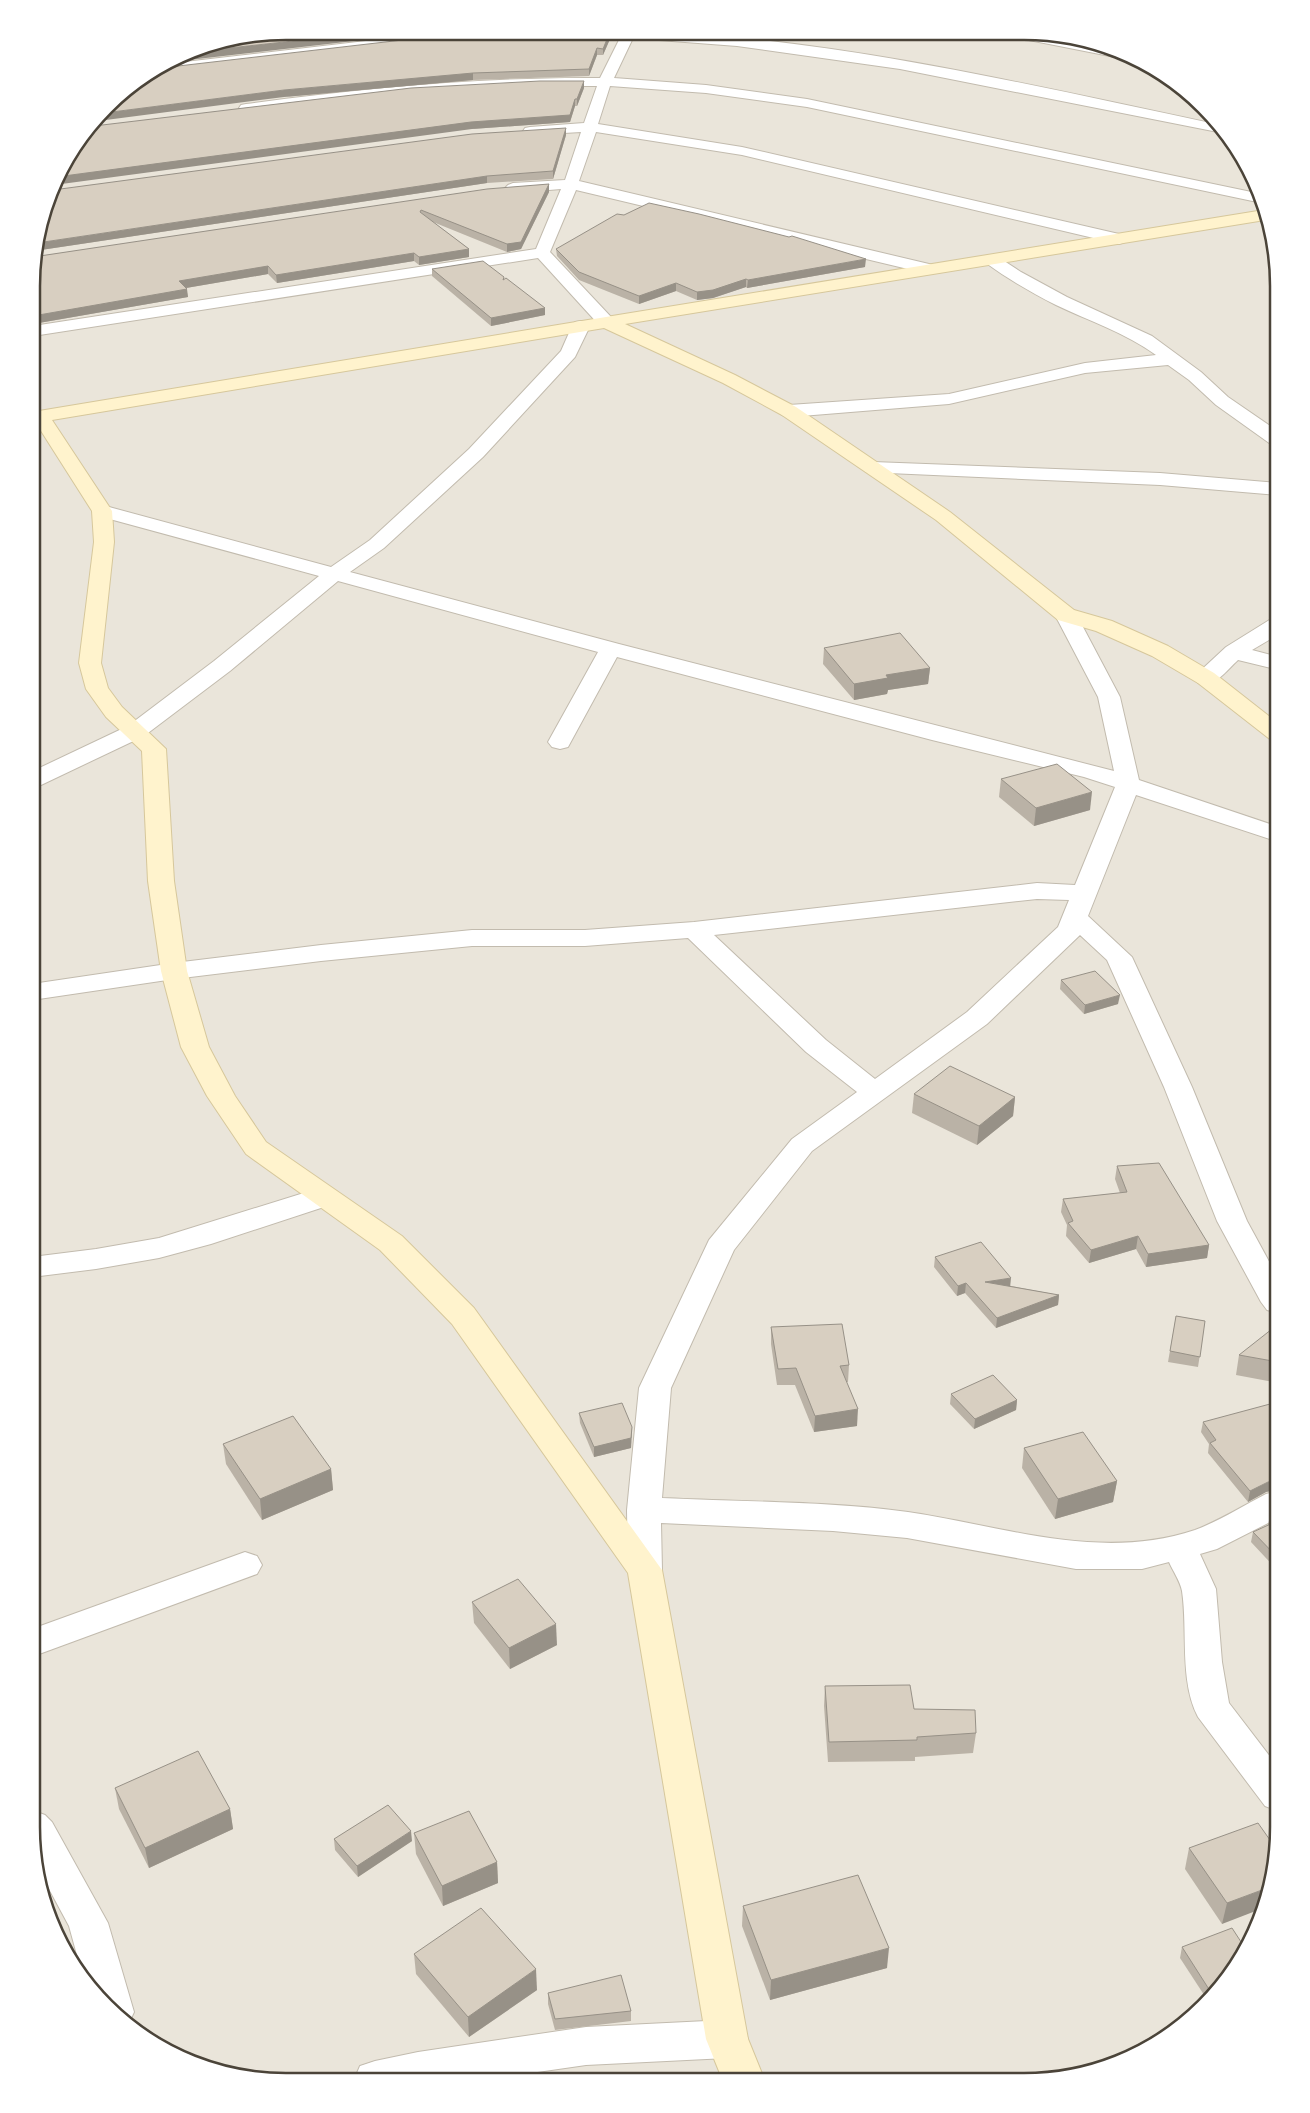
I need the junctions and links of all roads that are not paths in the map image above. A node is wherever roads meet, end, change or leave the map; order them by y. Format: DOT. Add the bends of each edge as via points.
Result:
graph roads {
  1 [pos="410,40"];
  2 [pos="625,40"];
  3 [pos="708,40"];
  4 [pos="173,68"];
  5 [pos="605,82"];
  6 [pos="228,111"];
  7 [pos="591,127"];
  8 [pos="1212,127"];
  9 [pos="517,132"];
  10 [pos="571,184"];
  11 [pos="496,189"];
  12 [pos="1253,197"];
  13 [pos="1260,216"];
  14 [pos="1119,239"];
  15 [pos="542,253"];
  16 [pos="992,260"];
  17 [pos="929,269"];
  18 [pos="606,322"];
  19 [pos="581,326"];
  20 [pos="40,330"];
  21 [pos="1172,359"];
  22 [pos="789,411"];
  23 [pos="40,417"];
  24 [pos="40,422"];
  25 [pos="1270,435"];
  26 [pos="873,468"];
  27 [pos="1270,488"];
  28 [pos="102,511"];
  29 [pos="335,573"];
  30 [pos="1066,615"];
  31 [pos="1270,630"];
  32 [pos="610,649"];
  33 [pos="1234,652"];
  34 [pos="1270,662"];
  35 [pos="1206,678"];
  36 [pos="1270,728"];
  37 [pos="136,731"];
  38 [pos="560,742"];
  39 [pos="40,777"];
  40 [pos="1128,784"];
  41 [pos="1270,832"];
  42 [pos="1080,905"];
  43 [pos="694,930"];
  44 [pos="174,971"];
  45 [pos="40,991"];
  46 [pos="875,1092"];
  47 [pos="323,1197"];
  48 [pos="40,1266"];
  49 [pos="1270,1291"];
  50 [pos="1270,1507"];
  51 [pos="644,1510"];
  52 [pos="1179,1546"];
  53 [pos="245,1565"];
  54 [pos="645,1570"];
  55 [pos="40,1640"];
  56 [pos="1270,1784"];
  57 [pos="41,1838"];
  58 [pos="110,1999"];
  59 [pos="727,2039"];
  60 [pos="413,2073"];
  61 [pos="741,2073"];
  1 -- 4 [label="street"];
  2 -- 5 [label="street"];
  3 -- 8 [label="street" via="788,47 891,63"];
  5 -- 6 [label="street" via="379,91"];
  5 -- 7 [label="street"];
  5 -- 12 [label="street" via="745,93 807,103"];
  7 -- 9 [label="street"];
  7 -- 10 [label="street"];
  7 -- 14 [label="street" via="742,151"];
  10 -- 11 [label="street"];
  10 -- 15 [label="street"];
  10 -- 17 [label="street"];
  13 -- 14 [label="street"];
  14 -- 16 [label="street"];
  15 -- 18 [label="street"];
  15 -- 20 [label="street"];
  16 -- 17 [label="street"];
  16 -- 21 [label="street" via="1061,302 1146,340"];
  17 -- 18 [label="street"];
  18 -- 19 [label="street"];
  18 -- 22 [label="street" via="729,379"];
  19 -- 23 [label="street"];
  19 -- 29 [label="street" via="568,353 476,452 377,544"];
  21 -- 22 [label="street" via="1085,368 949,399"];
  21 -- 25 [label="street" via="1222,401"];
  22 -- 26 [label="street"];
  24 -- 28 [label="street"];
  26 -- 27 [label="street" via="1160,479"];
  26 -- 30 [label="street" via="943,516"];
  28 -- 29 [label="street"];
  28 -- 37 [label="street" via="104,542 90,663 97,689 114,712"];
  29 -- 32 [label="street"];
  29 -- 37 [label="street" via="222,666"];
  30 -- 35 [label="street" via="1104,626 1160,651"];
  30 -- 40 [label="street" via="1109,697"];
  31 -- 33 [label="street"];
  32 -- 38 [label="street"];
  32 -- 40 [label="street" via="1092,772"];
  33 -- 34 [label="street"];
  33 -- 35 [label="street"];
  35 -- 36 [label="street"];
  37 -- 39 [label="street"];
  37 -- 44 [label="street" via="154,749 160,881"];
  40 -- 41 [label="street"];
  40 -- 42 [label="street"];
  42 -- 43 [label="street" via="1037,891"];
  42 -- 46 [label="street" via="1070,930 977,1018"];
  42 -- 49 [label="street" via="1119,957 1178,1087 1232,1221"];
  43 -- 44 [label="street" via="585,938 472,938 321,952"];
  43 -- 46 [label="street" via="816,1046"];
  44 -- 45 [label="street"];
  44 -- 47 [label="street" via="195,1047 221,1096 256,1148"];
  46 -- 51 [label="street" via="802,1145 720,1247 655,1388"];
  47 -- 48 [label="street" via="199,1238 102,1260"];
  47 -- 54 [label="street" via="391,1243 463,1316"];
  50 -- 52 [label="street" via="1205,1540"];
  51 -- 52 [label="street" via="833,1518 907,1525 1076,1556 1142,1556"];
  51 -- 54 [label="street"];
  52 -- 56 [label="street" via="1199,1588 1211,1707"];
  53 -- 55 [label="street"];
  54 -- 59 [label="street"];
  57 -- 58 [label="street" via="88,1923"];
  59 -- 60 [label="street" via="586,2046"];
  59 -- 61 [label="street"];
}
